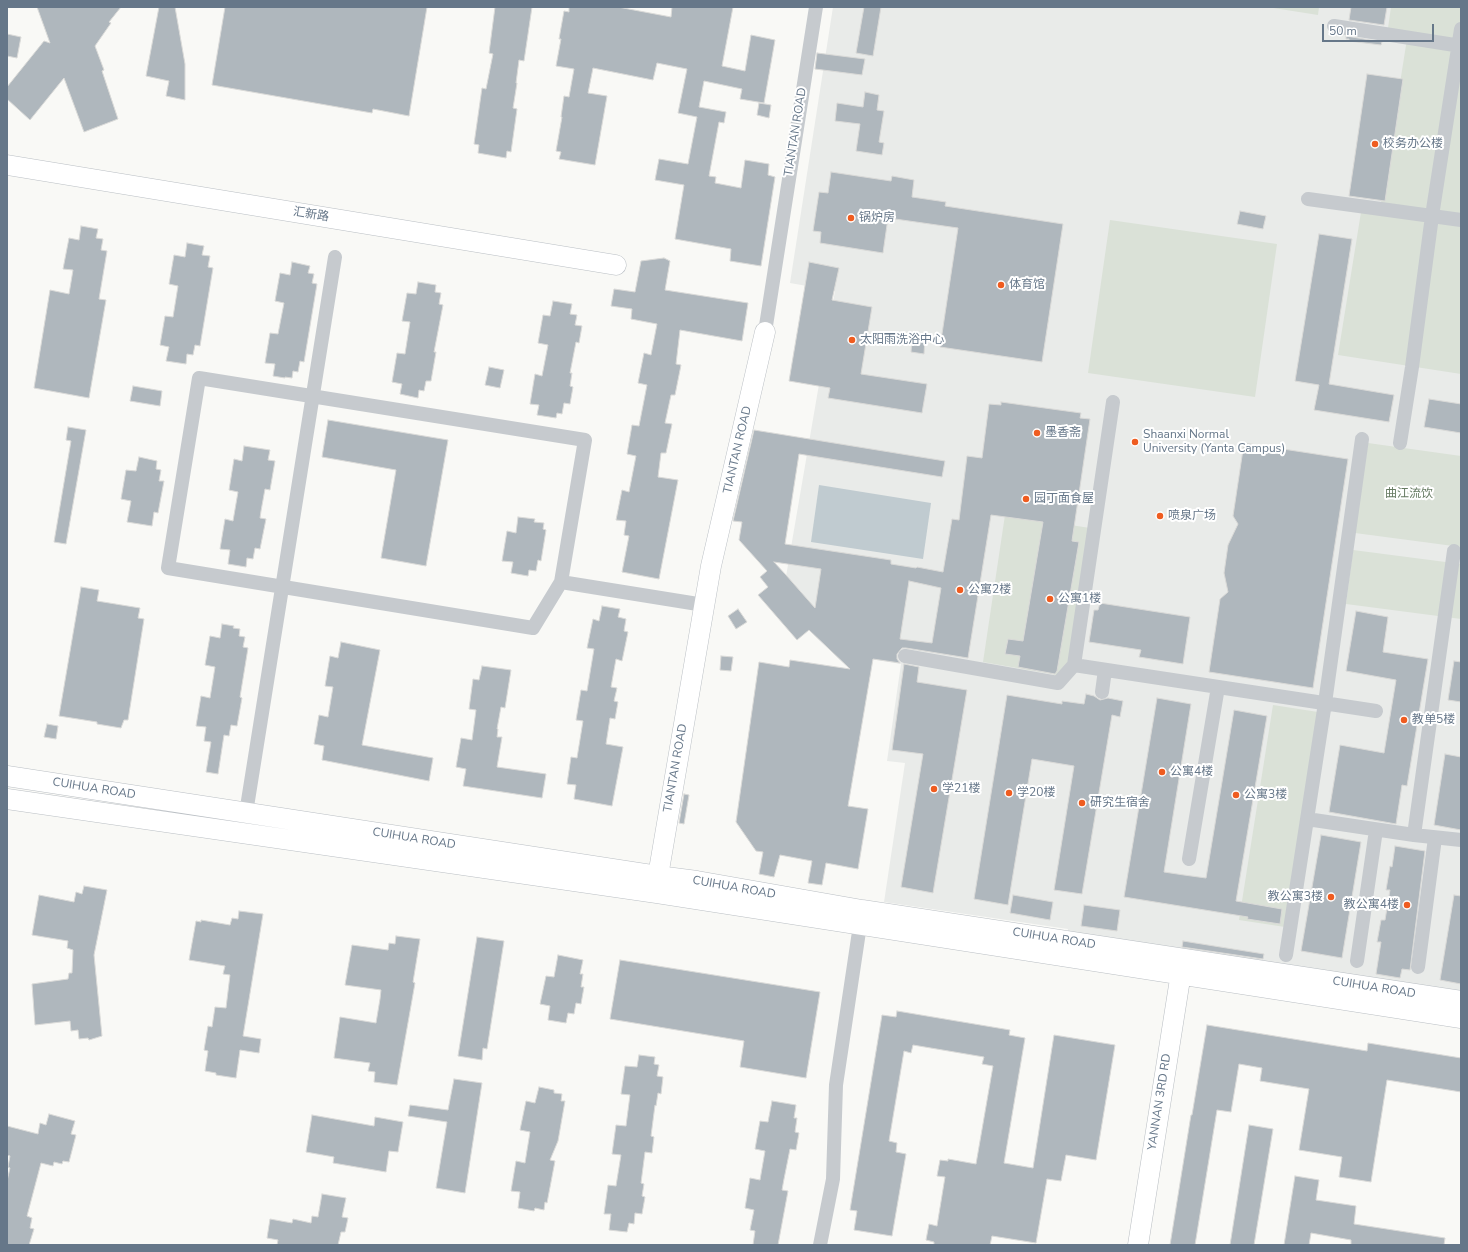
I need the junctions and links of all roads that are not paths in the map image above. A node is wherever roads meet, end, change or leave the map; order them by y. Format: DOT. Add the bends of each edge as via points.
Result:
graph roads {
  1 [pos="816,7"];
  2 [pos="1334,26"];
  3 [pos="1461,29"];
  4 [pos="1460,45"];
  5 [pos="7,165"];
  6 [pos="1308,199"];
  7 [pos="1432,216"];
  8 [pos="1461,220"];
  9 [pos="335,257"];
  10 [pos="616,264"];
  11 [pos="765,332"];
  12 [pos="313,396"];
  13 [pos="1113,402"];
  14 [pos="1362,438"];
  15 [pos="1400,443"];
  16 [pos="1454,551"];
  17 [pos="561,582"];
  18 [pos="283,587"];
  19 [pos="704,605"];
  20 [pos="905,656"];
  21 [pos="1074,665"];
  22 [pos="1105,670"];
  23 [pos="1218,687"];
  24 [pos="1102,692"];
  25 [pos="1325,703"];
  26 [pos="1376,711"];
  27 [pos="7,776"];
  28 [pos="7,799"];
  29 [pos="246,813"];
  30 [pos="1307,819"];
  31 [pos="1376,830"];
  32 [pos="1414,835"];
  33 [pos="1435,838"];
  34 [pos="1461,840"];
  35 [pos="1189,859"];
  36 [pos="658,884"];
  37 [pos="860,925"];
  38 [pos="1286,955"];
  39 [pos="1357,961"];
  40 [pos="1182,966"];
  41 [pos="1418,966"];
  42 [pos="1461,1002"];
  43 [pos="1461,1018"];
  44 [pos="820,1245"];
  45 [pos="1138,1245"];
  1 -- 11 [label="street, TIANTAN ROAD"];
  2 -- 4 [label="street"];
  3 -- 4 [label="street"];
  4 -- 7 [label="street"];
  5 -- 10 [label="main road, 汇新路"];
  6 -- 7 [label="street"];
  7 -- 8 [label="street"];
  7 -- 15 [label="street"];
  9 -- 12 [label="street"];
  11 -- 19 [label="main road, TIANTAN ROAD"];
  12 -- 17 [label="street" via="585,440"];
  12 -- 18 [label="street"];
  12 -- 18 [label="street" via="199,378 168,568"];
  13 -- 21 [label="street"];
  14 -- 25 [label="street"];
  16 -- 32 [label="street"];
  17 -- 18 [label="street" via="533,628"];
  17 -- 19 [label="street"];
  18 -- 29 [label="street"];
  19 -- 36 [label="main road, TIANTAN ROAD"];
  20 -- 21 [label="street" via="1058,683"];
  21 -- 22 [label="street"];
  22 -- 23 [label="street"];
  22 -- 24 [label="street"];
  23 -- 25 [label="street"];
  23 -- 35 [label="street"];
  25 -- 26 [label="street"];
  25 -- 30 [label="street"];
  27 -- 29 [label="main road, CUIHUA ROAD"];
  28 -- 36 [label="main road, CUIHUA ROAD"];
  29 -- 36 [label="main road, CUIHUA ROAD"];
  30 -- 31 [label="street"];
  30 -- 38 [label="street"];
  31 -- 32 [label="street"];
  31 -- 39 [label="street"];
  32 -- 33 [label="street"];
  33 -- 34 [label="street"];
  33 -- 41 [label="street"];
  36 -- 37 [label="main road, CUIHUA ROAD"];
  36 -- 40 [label="main road, CUIHUA ROAD" via="697,881"];
  37 -- 40 [label="main road, CUIHUA ROAD"];
  37 -- 44 [label="street" via="836,1085 833,1179"];
  40 -- 42 [label="main road, CUIHUA ROAD"];
  40 -- 43 [label="main road, CUIHUA ROAD"];
  40 -- 45 [label="main road, YANNAN 3RD RD"];
}
